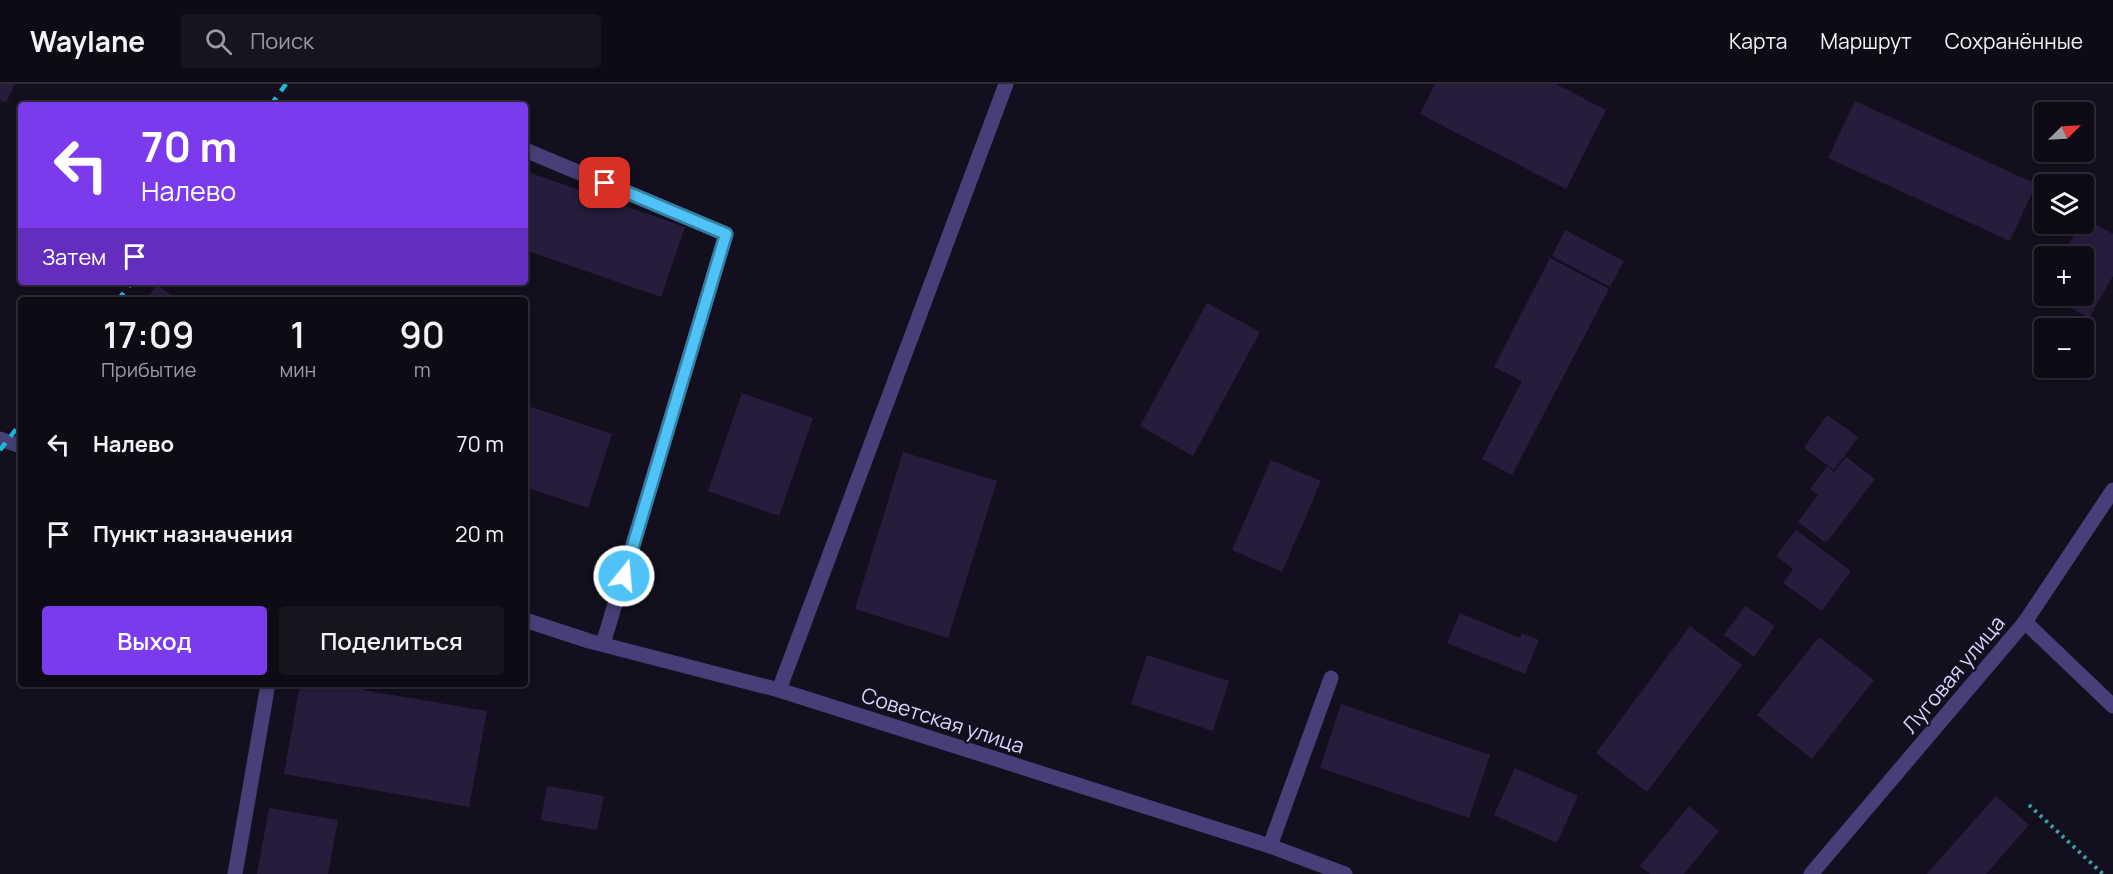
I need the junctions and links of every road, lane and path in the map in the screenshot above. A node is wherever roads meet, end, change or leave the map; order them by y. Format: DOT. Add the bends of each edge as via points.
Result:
graph roads {
  1 [pos="1005,84"];
  2 [pos="528,151"];
  3 [pos="0,439"];
  4 [pos="18,445"];
  5 [pos="2113,490"];
  6 [pos="528,621"];
  7 [pos="2025,622"];
  8 [pos="603,644"];
  9 [pos="1331,678"];
  10 [pos="267,687"];
  11 [pos="779,690"];
  12 [pos="2113,706"];
  13 [pos="2029,805"];
  14 [pos="1270,846"];
  15 [pos="235,874"];
  16 [pos="1345,874"];
  17 [pos="1811,874"];
  18 [pos="2103,874"];
  1 -- 11 [label="street"];
  2 -- 8 [label="street" via="726,234"];
  3 -- 4 [label="street"];
  5 -- 7 [label="street, Луговая улица"];
  6 -- 8 [label="street, Советская улица"];
  7 -- 12 [label="street"];
  7 -- 17 [label="street, Луговая улица"];
  8 -- 11 [label="street, Советская улица"];
  9 -- 14 [label="street"];
  10 -- 15 [label="street"];
  11 -- 14 [label="street, Советская улица"];
  13 -- 18 [label="path"];
  14 -- 16 [label="street, Советская улица"];
}
